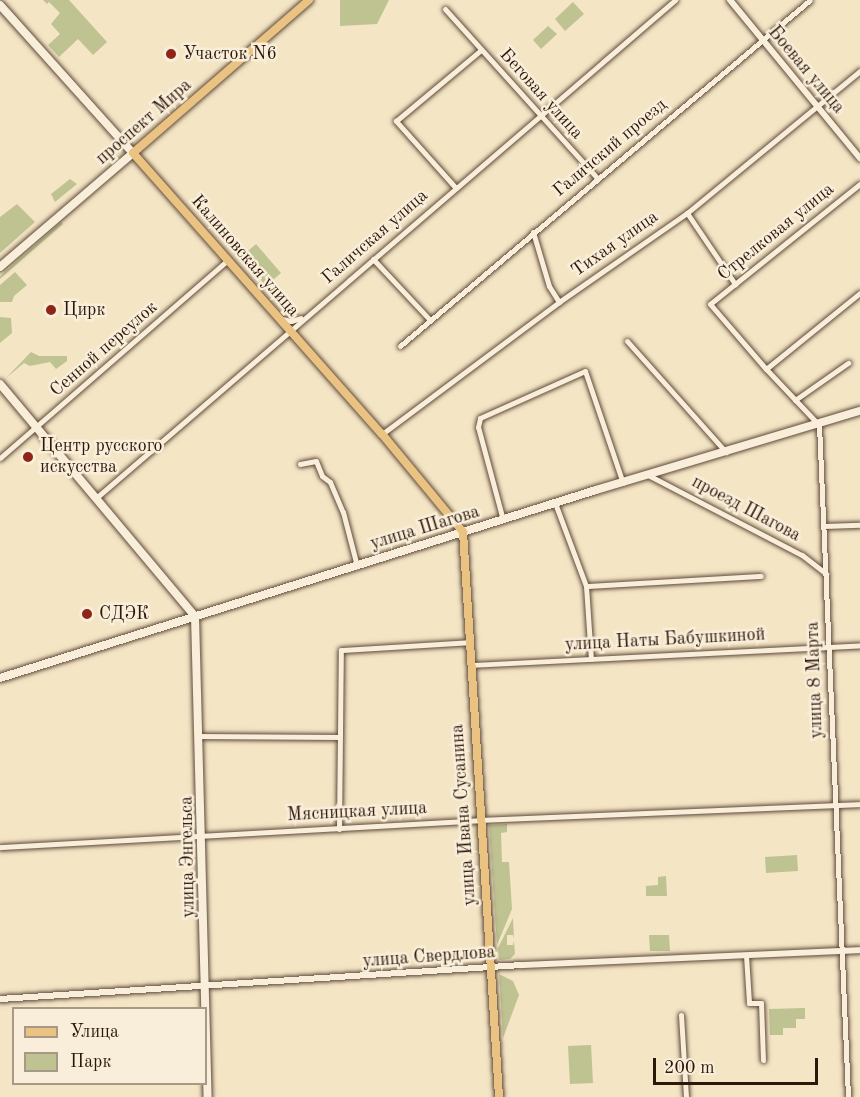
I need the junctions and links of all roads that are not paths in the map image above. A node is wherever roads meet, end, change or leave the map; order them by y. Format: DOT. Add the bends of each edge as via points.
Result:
graph roads {
  1 [pos="309,0"];
  2 [pos="675,0"];
  3 [pos="730,0"];
  4 [pos="810,0"];
  5 [pos="0,5"];
  6 [pos="445,9"];
  7 [pos="761,40"];
  8 [pos="481,50"];
  9 [pos="860,70"];
  10 [pos="816,106"];
  11 [pos="541,115"];
  12 [pos="133,153"];
  13 [pos="860,158"];
  14 [pos="597,178"];
  15 [pos="860,184"];
  16 [pos="455,187"];
  17 [pos="687,213"];
  18 [pos="532,232"];
  19 [pos="373,259"];
  20 [pos="227,261"];
  21 [pos="0,267"];
  22 [pos="735,284"];
  23 [pos="860,292"];
  24 [pos="559,302"];
  25 [pos="272,313"];
  26 [pos="310,313"];
  27 [pos="430,320"];
  28 [pos="290,331"];
  29 [pos="627,341"];
  30 [pos="400,346"];
  31 [pos="848,363"];
  32 [pos="766,369"];
  33 [pos="0,384"];
  34 [pos="795,400"];
  35 [pos="860,411"];
  36 [pos="819,425"];
  37 [pos="37,427"];
  38 [pos="382,434"];
  39 [pos="726,452"];
  40 [pos="0,458"];
  41 [pos="300,464"];
  42 [pos="648,475"];
  43 [pos="622,483"];
  44 [pos="96,498"];
  45 [pos="555,504"];
  46 [pos="503,520"];
  47 [pos="860,525"];
  48 [pos="824,526"];
  49 [pos="463,532"];
  50 [pos="357,566"];
  51 [pos="826,574"];
  52 [pos="761,576"];
  53 [pos="586,586"];
  54 [pos="195,616"];
  55 [pos="470,642"];
  56 [pos="860,645"];
  57 [pos="829,647"];
  58 [pos="591,659"];
  59 [pos="471,665"];
  60 [pos="0,678"];
  61 [pos="200,736"];
  62 [pos="339,736"];
  63 [pos="860,804"];
  64 [pos="835,805"];
  65 [pos="481,820"];
  66 [pos="339,829"];
  67 [pos="202,837"];
  68 [pos="0,847"];
  69 [pos="860,950"];
  70 [pos="842,951"];
  71 [pos="746,955"];
  72 [pos="491,968"];
  73 [pos="207,986"];
  74 [pos="0,999"];
  75 [pos="681,1015"];
  76 [pos="763,1060"];
  77 [pos="208,1097"];
  78 [pos="499,1097"];
  79 [pos="686,1097"];
  80 [pos="848,1097"];
  1 -- 12 [label="main road, проспект Мира"];
  2 -- 11 [label="street, Галичская улица"];
  3 -- 7 [label="street, Боевая улица"];
  4 -- 7 [label="street, Галичский проезд"];
  5 -- 12 [label="main road, Калиновская улица"];
  6 -- 8 [label="street, Беговая улица"];
  7 -- 10 [label="street, Боевая улица"];
  7 -- 14 [label="street, Галичский проезд"];
  8 -- 11 [label="street, Беговая улица"];
  8 -- 16 [label="street" via="396,121"];
  9 -- 10 [label="street, Тихая улица"];
  10 -- 13 [label="street, Боевая улица"];
  10 -- 17 [label="street, Тихая улица"];
  11 -- 14 [label="street, Беговая улица"];
  11 -- 16 [label="street, Галичская улица"];
  12 -- 20 [label="main road, Калиновская улица"];
  12 -- 21 [label="main road, проспект Мира"];
  14 -- 18 [label="street, Галичский проезд"];
  15 -- 22 [label="street, Стрелковая улица"];
  16 -- 19 [label="street, Галичская улица"];
  17 -- 22 [label="street"];
  17 -- 24 [label="street, Тихая улица"];
  18 -- 24 [label="street" via="549,286"];
  18 -- 27 [label="street, Галичский проезд"];
  19 -- 26 [label="street, Галичская улица"];
  19 -- 27 [label="street"];
  20 -- 25 [label="main road, Калиновская улица"];
  20 -- 37 [label="street, Сенной переулок"];
  22 -- 32 [label="street, Стрелковая улица" via="710,304"];
  23 -- 32 [label="street"];
  24 -- 38 [label="street, Тихая улица"];
  25 -- 26 [label="street" via="291,321"];
  25 -- 28 [label="main road, Калиновская улица"];
  26 -- 28 [label="street, Галичская улица"];
  27 -- 30 [label="street, Галичский проезд"];
  28 -- 38 [label="main road, Калиновская улица"];
  28 -- 44 [label="street, Галичская улица"];
  29 -- 39 [label="street"];
  31 -- 34 [label="street"];
  32 -- 34 [label="street"];
  33 -- 37 [label="main road"];
  34 -- 36 [label="street"];
  35 -- 36 [label="main road, улица Шагова"];
  36 -- 39 [label="main road, улица Шагова"];
  36 -- 48 [label="street, улица 8 Марта"];
  37 -- 40 [label="street, Сенной переулок"];
  37 -- 44 [label="main road"];
  38 -- 49 [label="main road, Калиновская улица"];
  39 -- 42 [label="main road, улица Шагова"];
  41 -- 50 [label="street" via="315,461 330,483 343,512"];
  42 -- 43 [label="main road, улица Шагова"];
  42 -- 51 [label="street, проезд Шагова" via="792,549"];
  43 -- 45 [label="main road, улица Шагова"];
  43 -- 46 [label="street" via="585,371 480,418 478,427"];
  44 -- 54 [label="main road"];
  45 -- 46 [label="main road, улица Шагова"];
  45 -- 53 [label="street"];
  46 -- 49 [label="main road, улица Шагова"];
  47 -- 48 [label="street"];
  48 -- 51 [label="street, улица 8 Марта"];
  49 -- 50 [label="main road, улица Шагова"];
  49 -- 55 [label="main road, улица Ивана Сусанина"];
  50 -- 54 [label="main road, улица Шагова"];
  51 -- 57 [label="street, улица 8 Марта"];
  52 -- 53 [label="street"];
  53 -- 58 [label="street"];
  54 -- 60 [label="main road, улица Шагова"];
  54 -- 61 [label="main road, улица Энгельса"];
  55 -- 59 [label="main road, улица Ивана Сусанина"];
  55 -- 62 [label="street" via="341,650"];
  56 -- 57 [label="street, улица Наты Бабушкиной"];
  57 -- 58 [label="street, улица Наты Бабушкиной"];
  57 -- 64 [label="street, улица 8 Марта"];
  58 -- 59 [label="street, улица Наты Бабушкиной"];
  59 -- 65 [label="main road, улица Ивана Сусанина"];
  61 -- 62 [label="street"];
  61 -- 67 [label="main road, улица Энгельса"];
  62 -- 66 [label="street"];
  63 -- 64 [label="street, Мясницкая улица"];
  64 -- 65 [label="street, Мясницкая улица"];
  64 -- 70 [label="street, улица 8 Марта"];
  65 -- 66 [label="street, Мясницкая улица"];
  65 -- 72 [label="main road, улица Ивана Сусанина"];
  66 -- 67 [label="street, Мясницкая улица"];
  67 -- 68 [label="street, Мясницкая улица"];
  67 -- 73 [label="main road, улица Энгельса"];
  69 -- 70 [label="street, улица Свердлова"];
  70 -- 71 [label="street, улица Свердлова"];
  70 -- 80 [label="street, улица 8 Марта"];
  71 -- 72 [label="street, улица Свердлова"];
  71 -- 76 [label="street" via="748,1003 761,1003"];
  72 -- 73 [label="street, улица Свердлова"];
  72 -- 78 [label="main road, улица Ивана Сусанина"];
  73 -- 74 [label="street, улица Свердлова"];
  73 -- 77 [label="main road, улица Энгельса"];
  75 -- 79 [label="street"];
}
